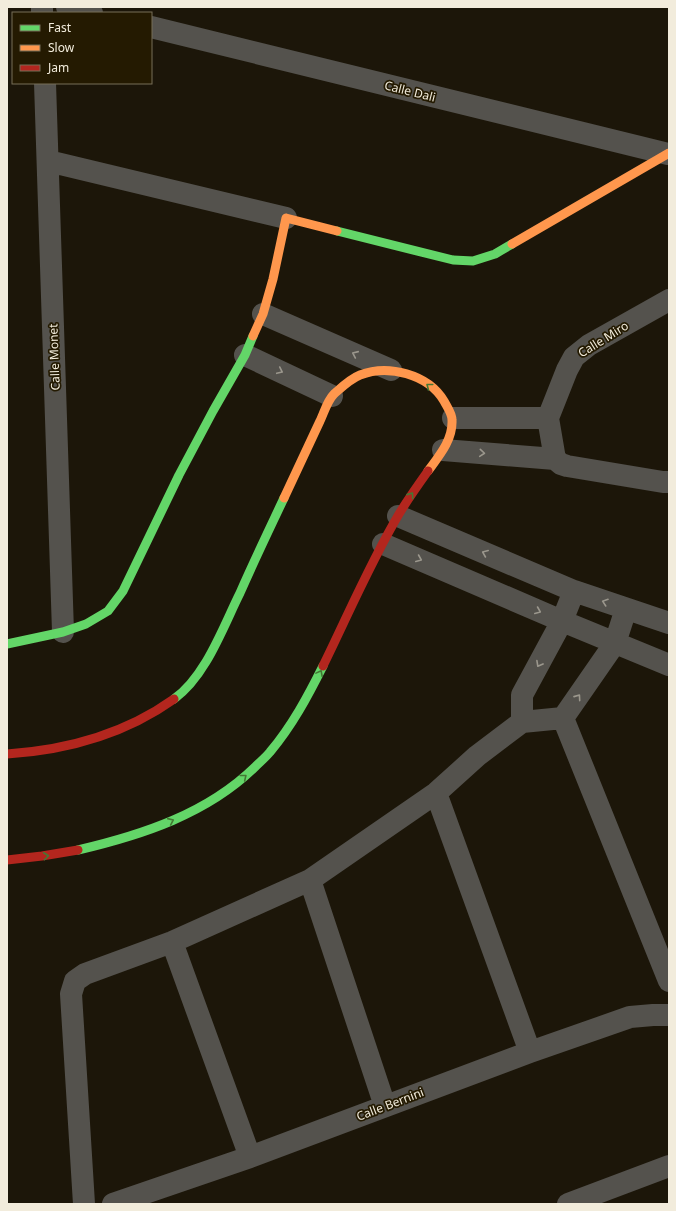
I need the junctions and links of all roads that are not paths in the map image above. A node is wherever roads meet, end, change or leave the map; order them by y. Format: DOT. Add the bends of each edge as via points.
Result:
graph roads {
  1 [pos="67,7"];
  2 [pos="88,12"];
  3 [pos="152,28"];
  4 [pos="45,84"];
  5 [pos="669,153"];
  6 [pos="48,161"];
  7 [pos="286,218"];
  8 [pos="669,300"];
  9 [pos="263,314"];
  10 [pos="244,354"];
  11 [pos="391,370"];
  12 [pos="332,396"];
  13 [pos="452,418"];
  14 [pos="548,418"];
  15 [pos="443,450"];
  16 [pos="555,459"];
  17 [pos="669,482"];
  18 [pos="398,516"];
  19 [pos="383,544"];
  20 [pos="574,591"];
  21 [pos="626,609"];
  22 [pos="562,621"];
  23 [pos="669,623"];
  24 [pos="63,632"];
  25 [pos="615,643"];
  26 [pos="7,644"];
  27 [pos="669,665"];
  28 [pos="563,718"];
  29 [pos="522,722"];
  30 [pos="7,754"];
  31 [pos="436,793"];
  32 [pos="7,860"];
  33 [pos="310,880"];
  34 [pos="172,942"];
  35 [pos="669,981"];
  36 [pos="669,1015"];
  37 [pos="530,1052"];
  38 [pos="384,1106"];
  39 [pos="250,1157"];
  40 [pos="669,1166"];
  41 [pos="84,1204"];
  42 [pos="113,1204"];
  43 [pos="568,1204"];
  1 -- 2 [label="street"];
  3 -- 5 [label="street, Calle Dali"];
  4 -- 6 [label="street, Calle Monet"];
  5 -- 7 [label="street" via="495,254 473,261 453,260"];
  6 -- 7 [label="street"];
  6 -- 24 [label="street, Calle Monet"];
  7 -- 9 [label="street"];
  8 -- 14 [label="street, Calle Miro" via="589,345 574,357"];
  9 -- 10 [label="street"];
  11 -- 9 [label="street, one-way"];
  10 -- 12 [label="street, one-way"];
  10 -- 24 [label="street" via="179,475 124,591 108,611 86,624"];
  11 -- 12 [label="street" via="370,372 350,379"];
  13 -- 11 [label="street, one-way" via="445,401 430,385 413,376"];
  12 -- 30 [label="street" via="227,620 193,680 175,699 153,714 128,726 57,748"];
  13 -- 14 [label="street"];
  13 -- 15 [label="street" via="449,440"];
  14 -- 16 [label="street"];
  15 -- 16 [label="street, one-way"];
  18 -- 15 [label="street, one-way"];
  16 -- 17 [label="street" via="567,466"];
  18 -- 19 [label="street"];
  20 -- 18 [label="street, one-way"];
  19 -- 22 [label="street, one-way"];
  32 -- 19 [label="street, one-way" via="74,852 126,838 186,814 212,800 251,771 284,732 312,688"];
  21 -- 20 [label="street, one-way"];
  20 -- 22 [label="street"];
  21 -- 23 [label="street"];
  21 -- 25 [label="street"];
  22 -- 25 [label="street"];
  22 -- 29 [label="street, one-way" via="522,695"];
  24 -- 26 [label="street"];
  25 -- 27 [label="street"];
  28 -- 25 [label="street, one-way"];
  28 -- 29 [label="street"];
  28 -- 35 [label="street"];
  29 -- 31 [label="street" via="477,756"];
  31 -- 33 [label="street"];
  31 -- 37 [label="street"];
  33 -- 34 [label="street"];
  33 -- 38 [label="street"];
  34 -- 39 [label="street"];
  34 -- 41 [label="street" via="85,974 76,981 71,994"];
  36 -- 37 [label="street, Calle Bernini" via="630,1016"];
  37 -- 38 [label="street, Calle Bernini"];
  38 -- 39 [label="street, Calle Bernini"];
  39 -- 42 [label="street, Calle Bernini"];
  40 -- 43 [label="street"];
}
